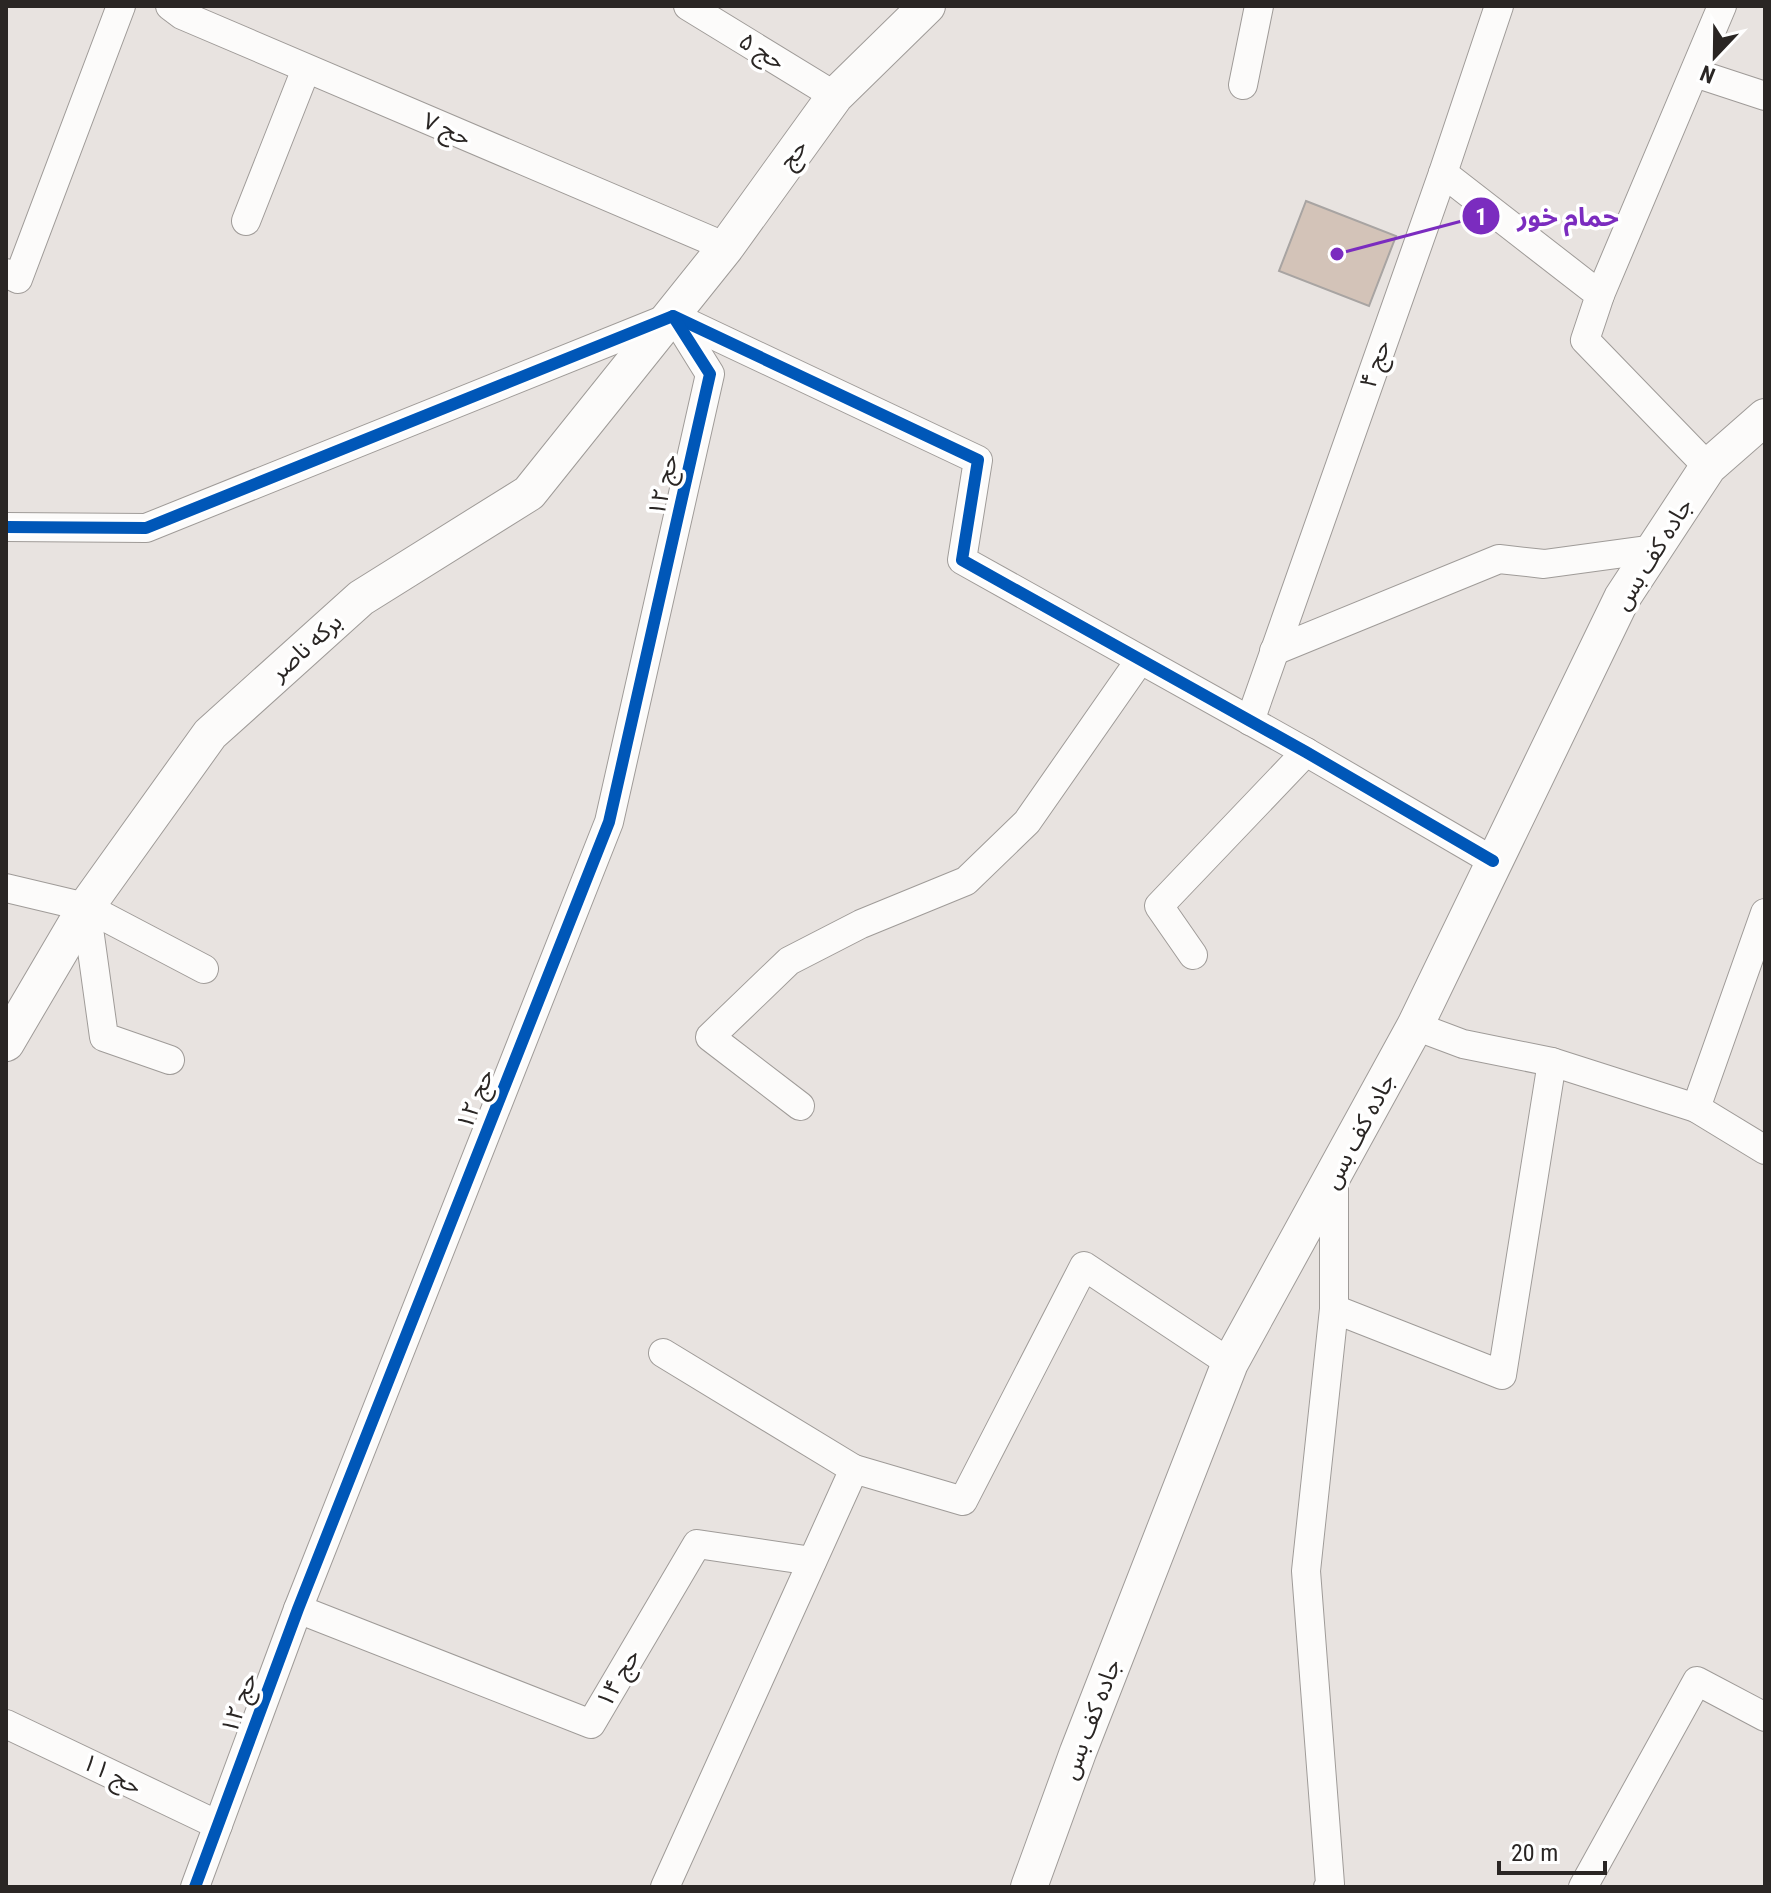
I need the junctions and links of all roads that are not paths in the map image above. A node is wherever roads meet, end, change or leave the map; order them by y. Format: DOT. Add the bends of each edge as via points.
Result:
graph roads {
  1 [pos="121,6"];
  2 [pos="688,6"];
  3 [pos="927,6"];
  4 [pos="1259,6"];
  5 [pos="1499,6"];
  6 [pos="1722,6"];
  7 [pos="179,9"];
  8 [pos="306,69"];
  9 [pos="1695,73"];
  10 [pos="1243,85"];
  11 [pos="835,96"];
  12 [pos="1765,96"];
  13 [pos="1443,173"];
  14 [pos="246,221"];
  15 [pos="726,247"];
  16 [pos="6,273"];
  17 [pos="1600,295"];
  18 [pos="673,316"];
  19 [pos="1765,417"];
  20 [pos="1708,467"];
  21 [pos="6,527"];
  22 [pos="1654,549"];
  23 [pos="1274,651"];
  24 [pos="1140,660"];
  25 [pos="1250,721"];
  26 [pos="1306,752"];
  27 [pos="1493,861"];
  28 [pos="6,888"];
  29 [pos="86,907"];
  30 [pos="1765,913"];
  31 [pos="1193,955"];
  32 [pos="204,969"];
  33 [pos="1415,1026"];
  34 [pos="6,1043"];
  35 [pos="170,1060"];
  36 [pos="1552,1062"];
  37 [pos="800,1106"];
  38 [pos="1696,1108"];
  39 [pos="1765,1150"];
  40 [pos="1334,1177"];
  41 [pos="1334,1309"];
  42 [pos="663,1353"];
  43 [pos="1230,1363"];
  44 [pos="854,1469"];
  45 [pos="812,1561"];
  46 [pos="298,1609"];
  47 [pos="1765,1717"];
  48 [pos="6,1724"];
  49 [pos="218,1825"];
  50 [pos="1331,1886"];
  51 [pos="195,1887"];
  52 [pos="665,1887"];
  53 [pos="1029,1887"];
  54 [pos="1583,1887"];
  1 -- 16 [label="street" via="18,279"];
  2 -- 11 [label="street, حج ۵"];
  3 -- 11 [label="street, حج"];
  4 -- 10 [label="street"];
  5 -- 13 [label="street, حج ۴"];
  6 -- 9 [label="street"];
  7 -- 8 [label="street, حج ۷"];
  8 -- 14 [label="street"];
  8 -- 15 [label="street, حج ۷"];
  9 -- 12 [label="street"];
  9 -- 17 [label="street"];
  11 -- 15 [label="street, حج"];
  13 -- 17 [label="street"];
  13 -- 23 [label="street, حج ۴"];
  15 -- 18 [label="street, حج"];
  17 -- 20 [label="street" via="1585,340"];
  18 -- 21 [label="street" via="146,528"];
  18 -- 24 [label="street" via="978,460 962,560"];
  18 -- 29 [label="street, برکه ناصر" via="529,493 361,598 210,734"];
  18 -- 46 [label="street, حج ۱۲" via="710,374 609,822"];
  19 -- 20 [label="street, جاده کف بس"];
  20 -- 22 [label="street, جاده کف بس"];
  22 -- 23 [label="street" via="1544,564 1499,559"];
  22 -- 27 [label="street, جاده کف بس" via="1622,598"];
  23 -- 25 [label="street, حج ۴"];
  24 -- 25 [label="street"];
  24 -- 37 [label="street" via="1027,822 966,881 861,924 789,961 710,1037"];
  25 -- 26 [label="street"];
  26 -- 27 [label="street"];
  26 -- 31 [label="street" via="1159,906"];
  27 -- 33 [label="street, جاده کف بس"];
  28 -- 29 [label="street"];
  29 -- 32 [label="street"];
  29 -- 34 [label="street, برکه ناصر"];
  29 -- 35 [label="street" via="104,1037"];
  30 -- 38 [label="street"];
  33 -- 36 [label="street" via="1463,1044"];
  33 -- 40 [label="street, جاده کف بس"];
  36 -- 38 [label="street"];
  36 -- 41 [label="street" via="1502,1375"];
  38 -- 39 [label="street"];
  40 -- 41 [label="street"];
  40 -- 43 [label="street, جاده کف بس"];
  41 -- 50 [label="street" via="1306,1571"];
  42 -- 44 [label="street"];
  43 -- 44 [label="street" via="1084,1266 963,1501"];
  43 -- 53 [label="street, جاده کف بس"];
  44 -- 45 [label="street"];
  45 -- 46 [label="street, حج ۱۴" via="697,1544 591,1724"];
  45 -- 52 [label="street"];
  46 -- 49 [label="street, حج ۱۲"];
  47 -- 54 [label="street" via="1697,1681"];
  48 -- 49 [label="street, حج ۱۱"];
  49 -- 51 [label="street, حج ۱۲"];
}
